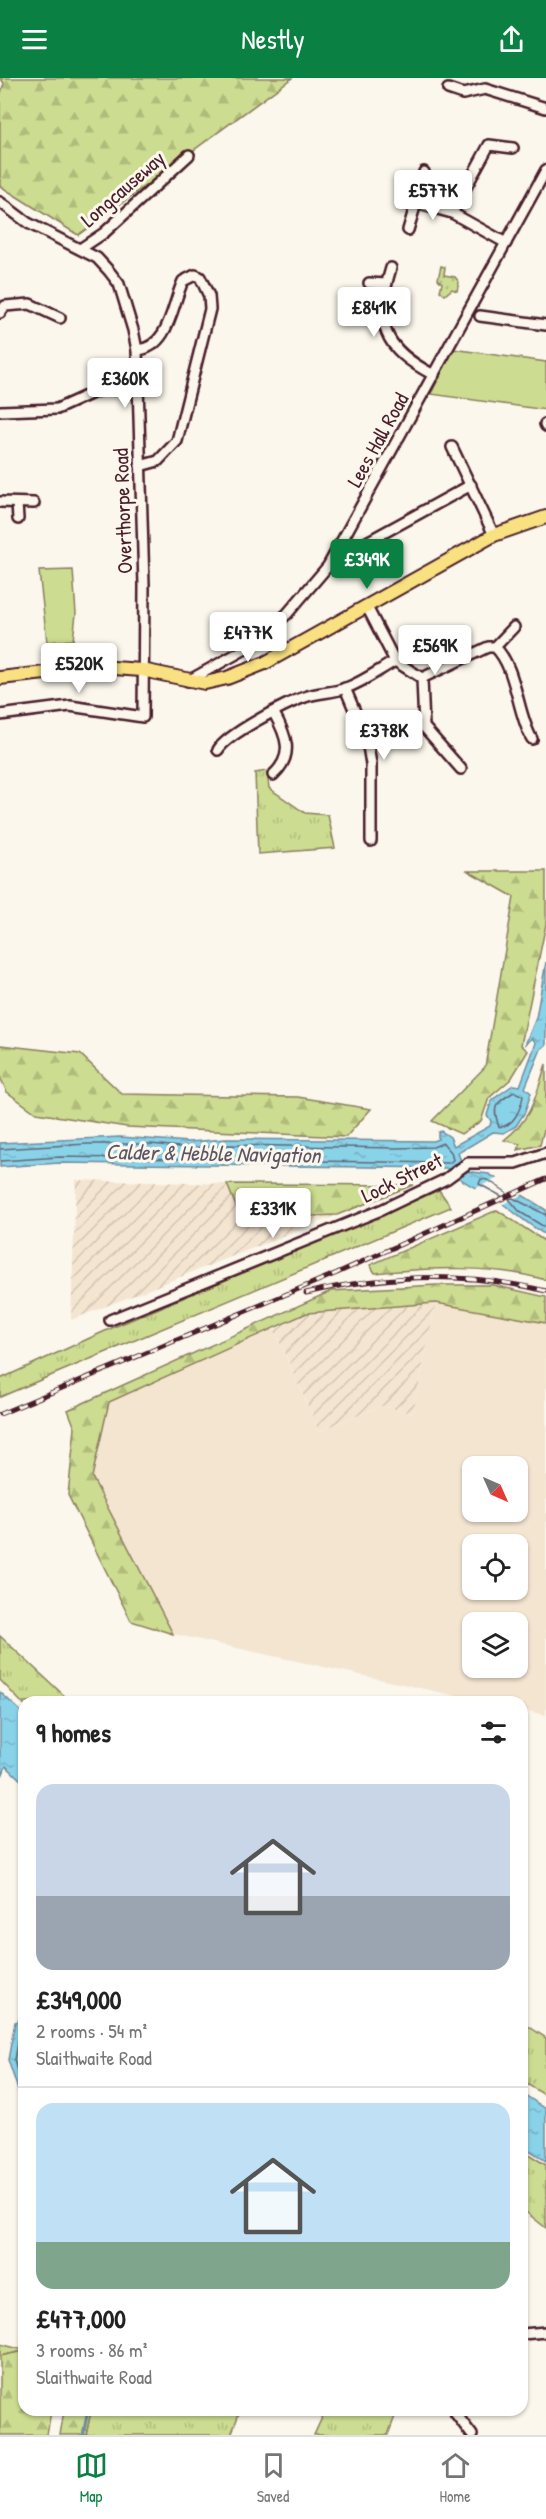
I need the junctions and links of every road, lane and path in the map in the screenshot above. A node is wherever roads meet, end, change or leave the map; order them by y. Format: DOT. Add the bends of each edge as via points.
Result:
graph roads {
  1 [pos="448,89"];
  2 [pos="542,106"];
  3 [pos="513,147"];
  4 [pos="189,156"];
  5 [pos="546,170"];
  6 [pos="424,172"];
  7 [pos="0,202"];
  8 [pos="416,202"];
  9 [pos="452,213"];
  10 [pos="408,230"];
  11 [pos="506,243"];
  12 [pos="80,249"];
  13 [pos="391,268"];
  14 [pos="369,283"];
  15 [pos="386,284"];
  16 [pos="0,313"];
  17 [pos="480,316"];
  18 [pos="60,318"];
  19 [pos="546,325"];
  20 [pos="136,350"];
  21 [pos="434,375"];
  22 [pos="138,392"];
  23 [pos="0,411"];
  24 [pos="453,447"];
  25 [pos="140,466"];
  26 [pos="471,485"];
  27 [pos="0,502"];
  28 [pos="34,502"];
  29 [pos="17,503"];
  30 [pos="546,517"];
  31 [pos="18,519"];
  32 [pos="494,535"];
  33 [pos="367,542"];
  34 [pos="367,608"];
  35 [pos="514,627"];
  36 [pos="495,647"];
  37 [pos="395,661"];
  38 [pos="142,670"];
  39 [pos="0,678"];
  40 [pos="422,678"];
  41 [pos="188,681"];
  42 [pos="345,688"];
  43 [pos="274,713"];
  44 [pos="0,715"];
  45 [pos="532,740"];
  46 [pos="218,750"];
  47 [pos="461,770"];
  48 [pos="273,775"];
  49 [pos="370,841"];
  50 [pos="546,1153"];
  51 [pos="110,1320"];
  52 [pos="546,2332"];
  53 [pos="528,2334"];
  54 [pos="458,2416"];
  55 [pos="472,2435"];
  1 -- 2 [label="street" via="463,94 485,89"];
  3 -- 9 [label="street" via="489,145"];
  4 -- 12 [label="street, Longcauseway" via="104,233"];
  5 -- 11 [label="street, Lees Hall Road"];
  6 -- 8 [label="street"];
  7 -- 12 [label="street, Overthorpe Road" via="28,223"];
  8 -- 9 [label="street"];
  8 -- 10 [label="street"];
  9 -- 11 [label="street"];
  11 -- 21 [label="street, Lees Hall Road"];
  12 -- 20 [label="street, Overthorpe Road" via="97,258 119,284"];
  13 -- 15 [label="street"];
  14 -- 15 [label="street"];
  15 -- 21 [label="street" via="383,319 390,341 405,359"];
  16 -- 18 [label="street" via="6,306 30,304"];
  17 -- 19 [label="street"];
  20 -- 22 [label="street, Overthorpe Road"];
  20 -- 25 [label="street" via="146,350 157,342 183,281 195,275 200,277 210,309 177,441 158,461"];
  21 -- 41 [label="street, Lees Hall Road" via="328,566 287,614 249,647"];
  22 -- 23 [label="street" via="109,389 57,409"];
  22 -- 25 [label="street, Overthorpe Road"];
  24 -- 26 [label="street"];
  25 -- 38 [label="street, Overthorpe Road"];
  26 -- 32 [label="street"];
  26 -- 33 [label="street"];
  27 -- 29 [label="street"];
  28 -- 29 [label="street"];
  29 -- 31 [label="street"];
  30 -- 32 [label="main road"];
  32 -- 34 [label="main road"];
  34 -- 37 [label="street"];
  34 -- 41 [label="main road" via="265,663 227,678 205,683"];
  35 -- 36 [label="street"];
  36 -- 40 [label="street"];
  36 -- 45 [label="street"];
  37 -- 40 [label="street"];
  37 -- 42 [label="street"];
  38 -- 39 [label="main road" via="99,667"];
  38 -- 41 [label="main road"];
  38 -- 44 [label="street, Overthorpe Road" via="143,717 70,706"];
  40 -- 47 [label="street" via="424,727"];
  42 -- 43 [label="street" via="305,697"];
  42 -- 49 [label="street" via="367,740 371,764"];
  43 -- 46 [label="street" via="241,729 223,741"];
  43 -- 48 [label="street" via="287,747 280,769"];
  50 -- 51 [label="street, Lock Street" via="516,1163 468,1164 381,1210"];
  52 -- 53 [label="street"];
  54 -- 55 [label="street"];
}
